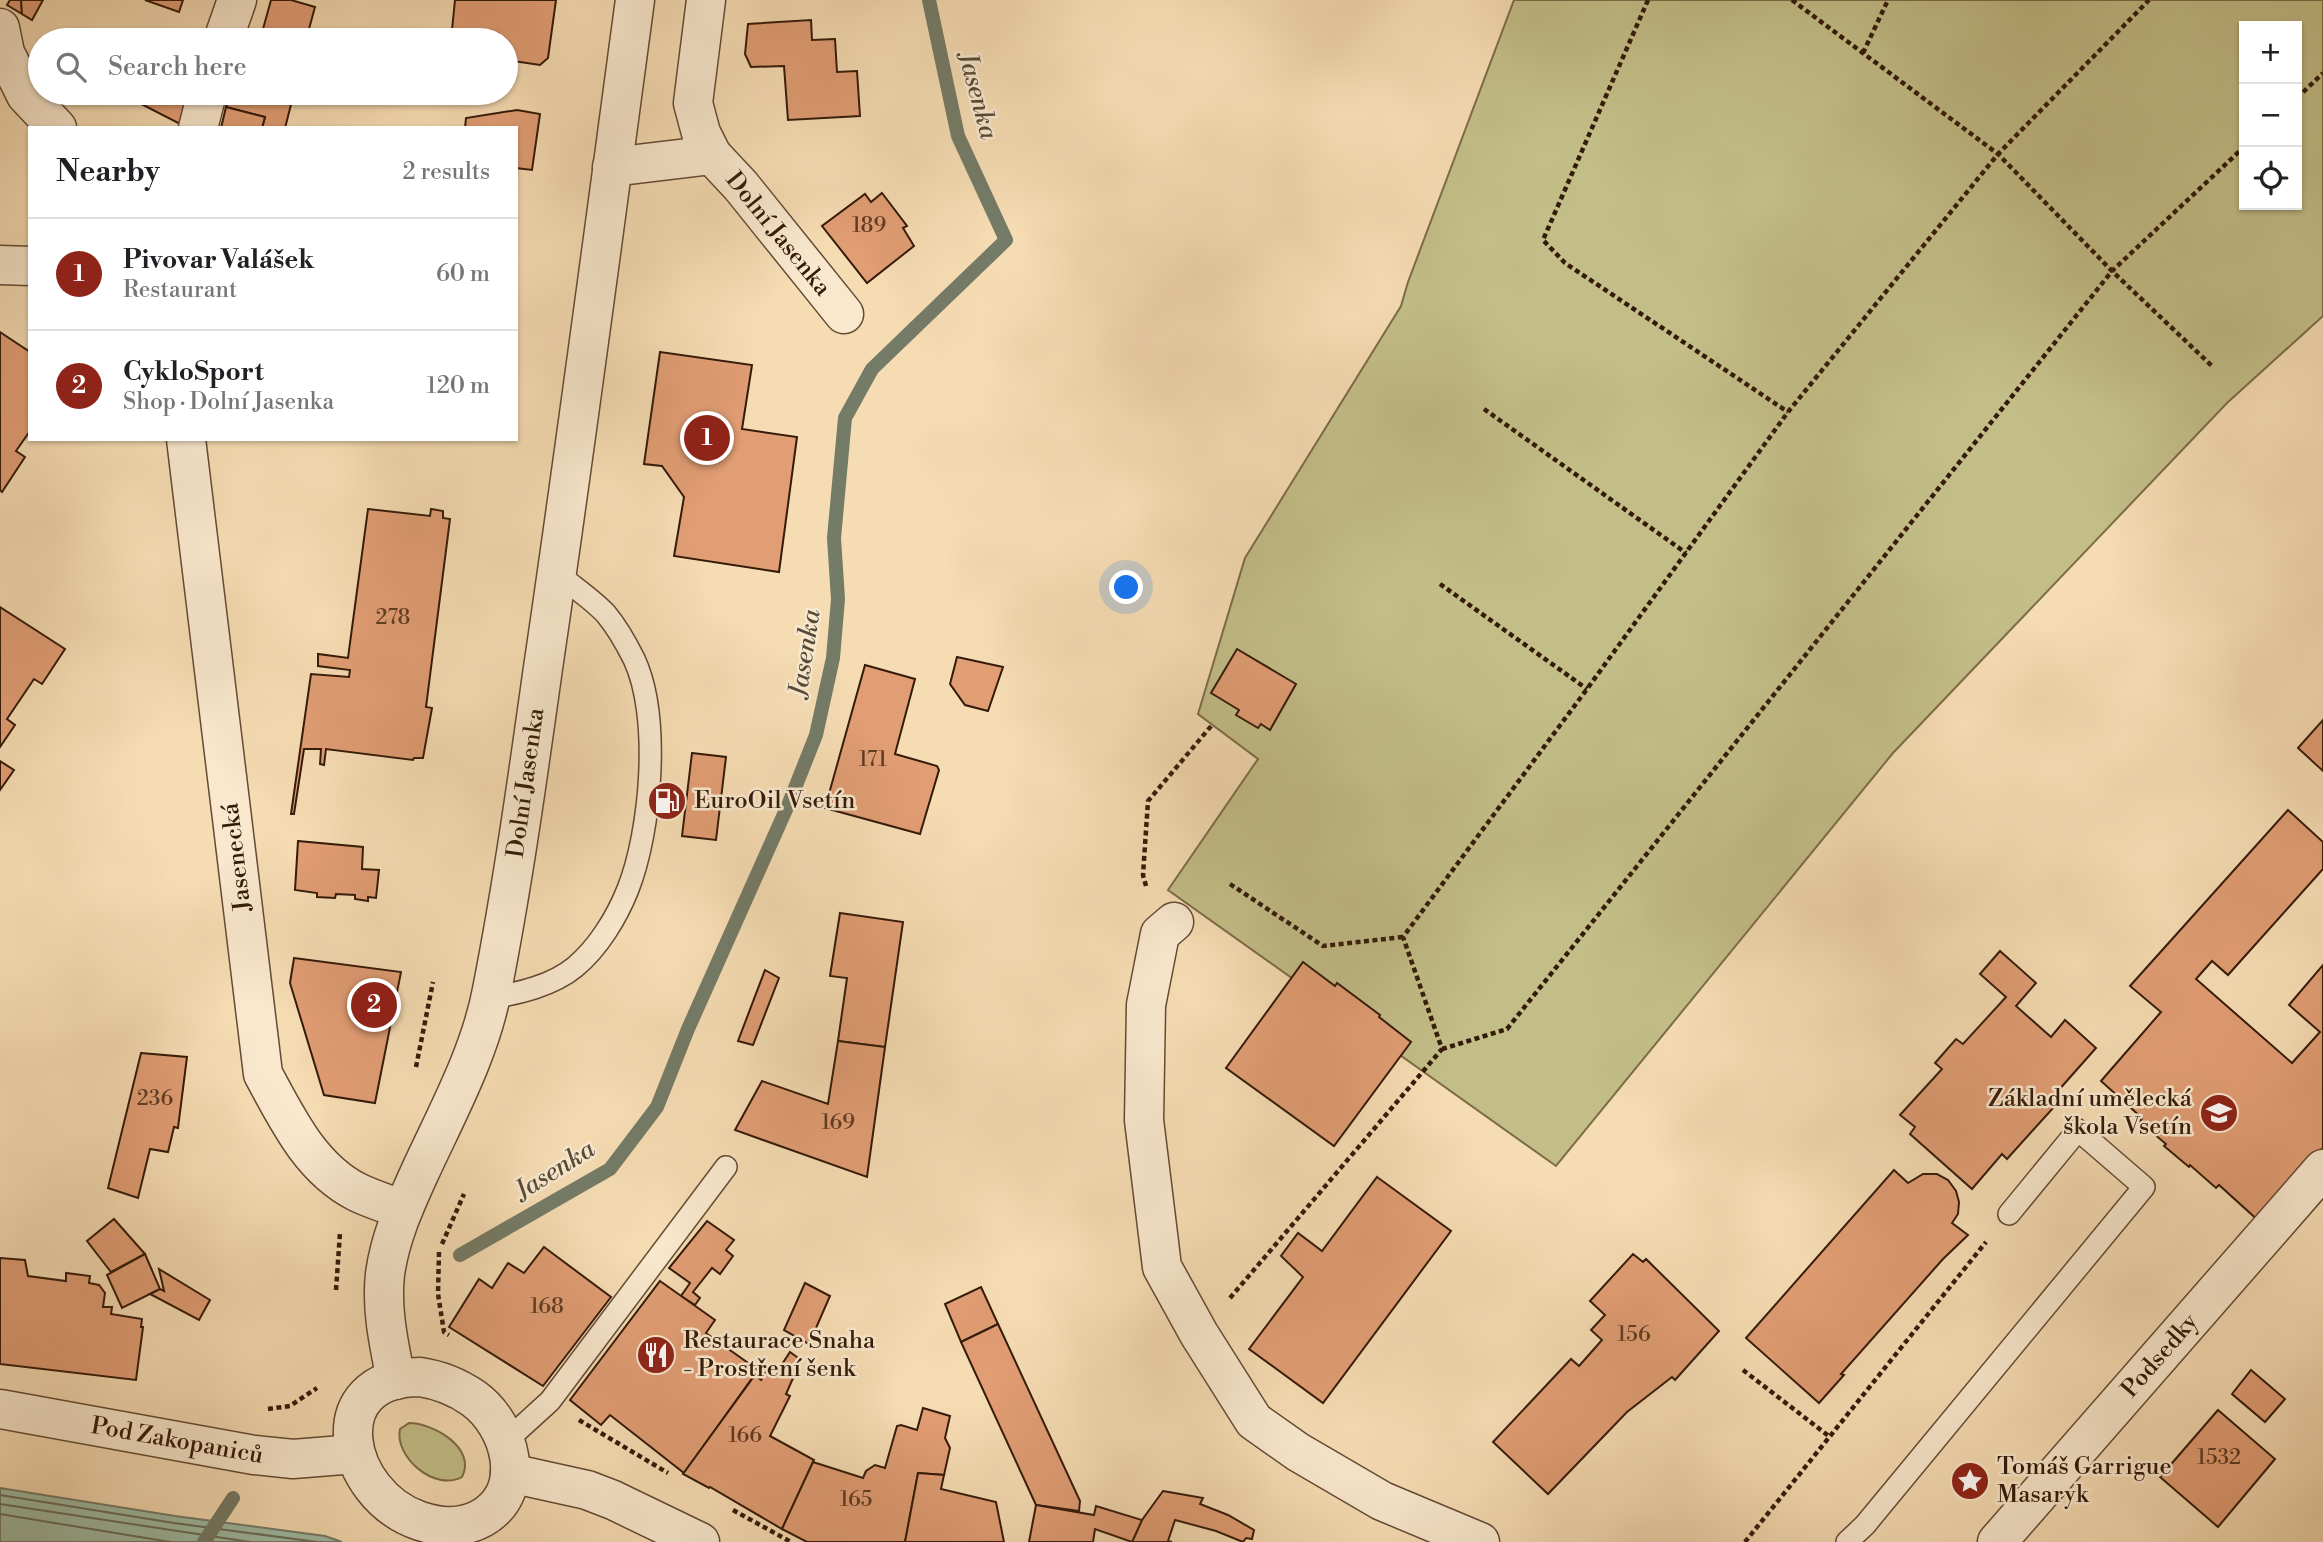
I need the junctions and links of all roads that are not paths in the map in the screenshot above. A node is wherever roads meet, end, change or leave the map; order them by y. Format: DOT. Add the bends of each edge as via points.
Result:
graph roads {
  1 [pos="237,0"];
  2 [pos="635,0"];
  3 [pos="706,0"];
  4 [pos="0,28"];
  5 [pos="227,28"];
  6 [pos="13,96"];
  7 [pos="204,105"];
  8 [pos="54,126"];
  9 [pos="199,126"];
  10 [pos="712,155"];
  11 [pos="612,167"];
  12 [pos="0,265"];
  13 [pos="28,266"];
  14 [pos="844,314"];
  15 [pos="187,441"];
  16 [pos="557,573"];
  17 [pos="1174,922"];
  18 [pos="491,998"];
  19 [pos="726,1167"];
  20 [pos="2323,1169"];
  21 [pos="403,1210"];
  22 [pos="2009,1214"];
  23 [pos="396,1380"];
  24 [pos="0,1409"];
  25 [pos="355,1454"];
  26 [pos="508,1457"];
  27 [pos="431,1533"];
  28 [pos="700,1542"];
  29 [pos="1480,1542"];
  30 [pos="1847,1542"];
  31 [pos="1997,1542"];
  1 -- 5 [label="street"];
  2 -- 11 [label="street, Dolní Jasenka"];
  3 -- 10 [label="street, Dolní Jasenka" via="693,103"];
  4 -- 6 [label="street"];
  6 -- 8 [label="street"];
  7 -- 9 [label="street"];
  10 -- 11 [label="street, Dolní Jasenka"];
  10 -- 14 [label="street, Dolní Jasenka"];
  11 -- 16 [label="street, Dolní Jasenka"];
  12 -- 13 [label="street"];
  15 -- 21 [label="street, Jasenecká" via="263,1074 297,1138 335,1178"];
  16 -- 18 [label="street, Dolní Jasenka"];
  16 -- 18 [label="lane" via="607,615 634,660 647,700 650,757 645,811 628,889 596,943 574,968 549,982"];
  17 -- 29 [label="street" via="1160,934 1146,1005 1144,1120 1162,1267 1254,1421 1382,1502"];
  18 -- 21 [label="street, Dolní Jasenka" via="469,1062"];
  19 -- 26 [label="lane"];
  20 -- 31 [label="street, Podsedky"];
  21 -- 23 [label="street, Dolní Jasenka" via="390,1244 384,1298"];
  22 -- 30 [label="lane" via="2078,1130 2144,1187"];
  23 -- 25 [label="street" via="374,1390 360,1407 353,1431"];
  23 -- 26 [label="street" via="428,1378 454,1386 485,1409 499,1427"];
  24 -- 25 [label="street, Pod Zakopaniců" via="293,1460"];
  25 -- 27 [label="street" via="364,1476 384,1500"];
  26 -- 27 [label="street" via="503,1497 486,1516"];
  26 -- 28 [label="street"];
}
